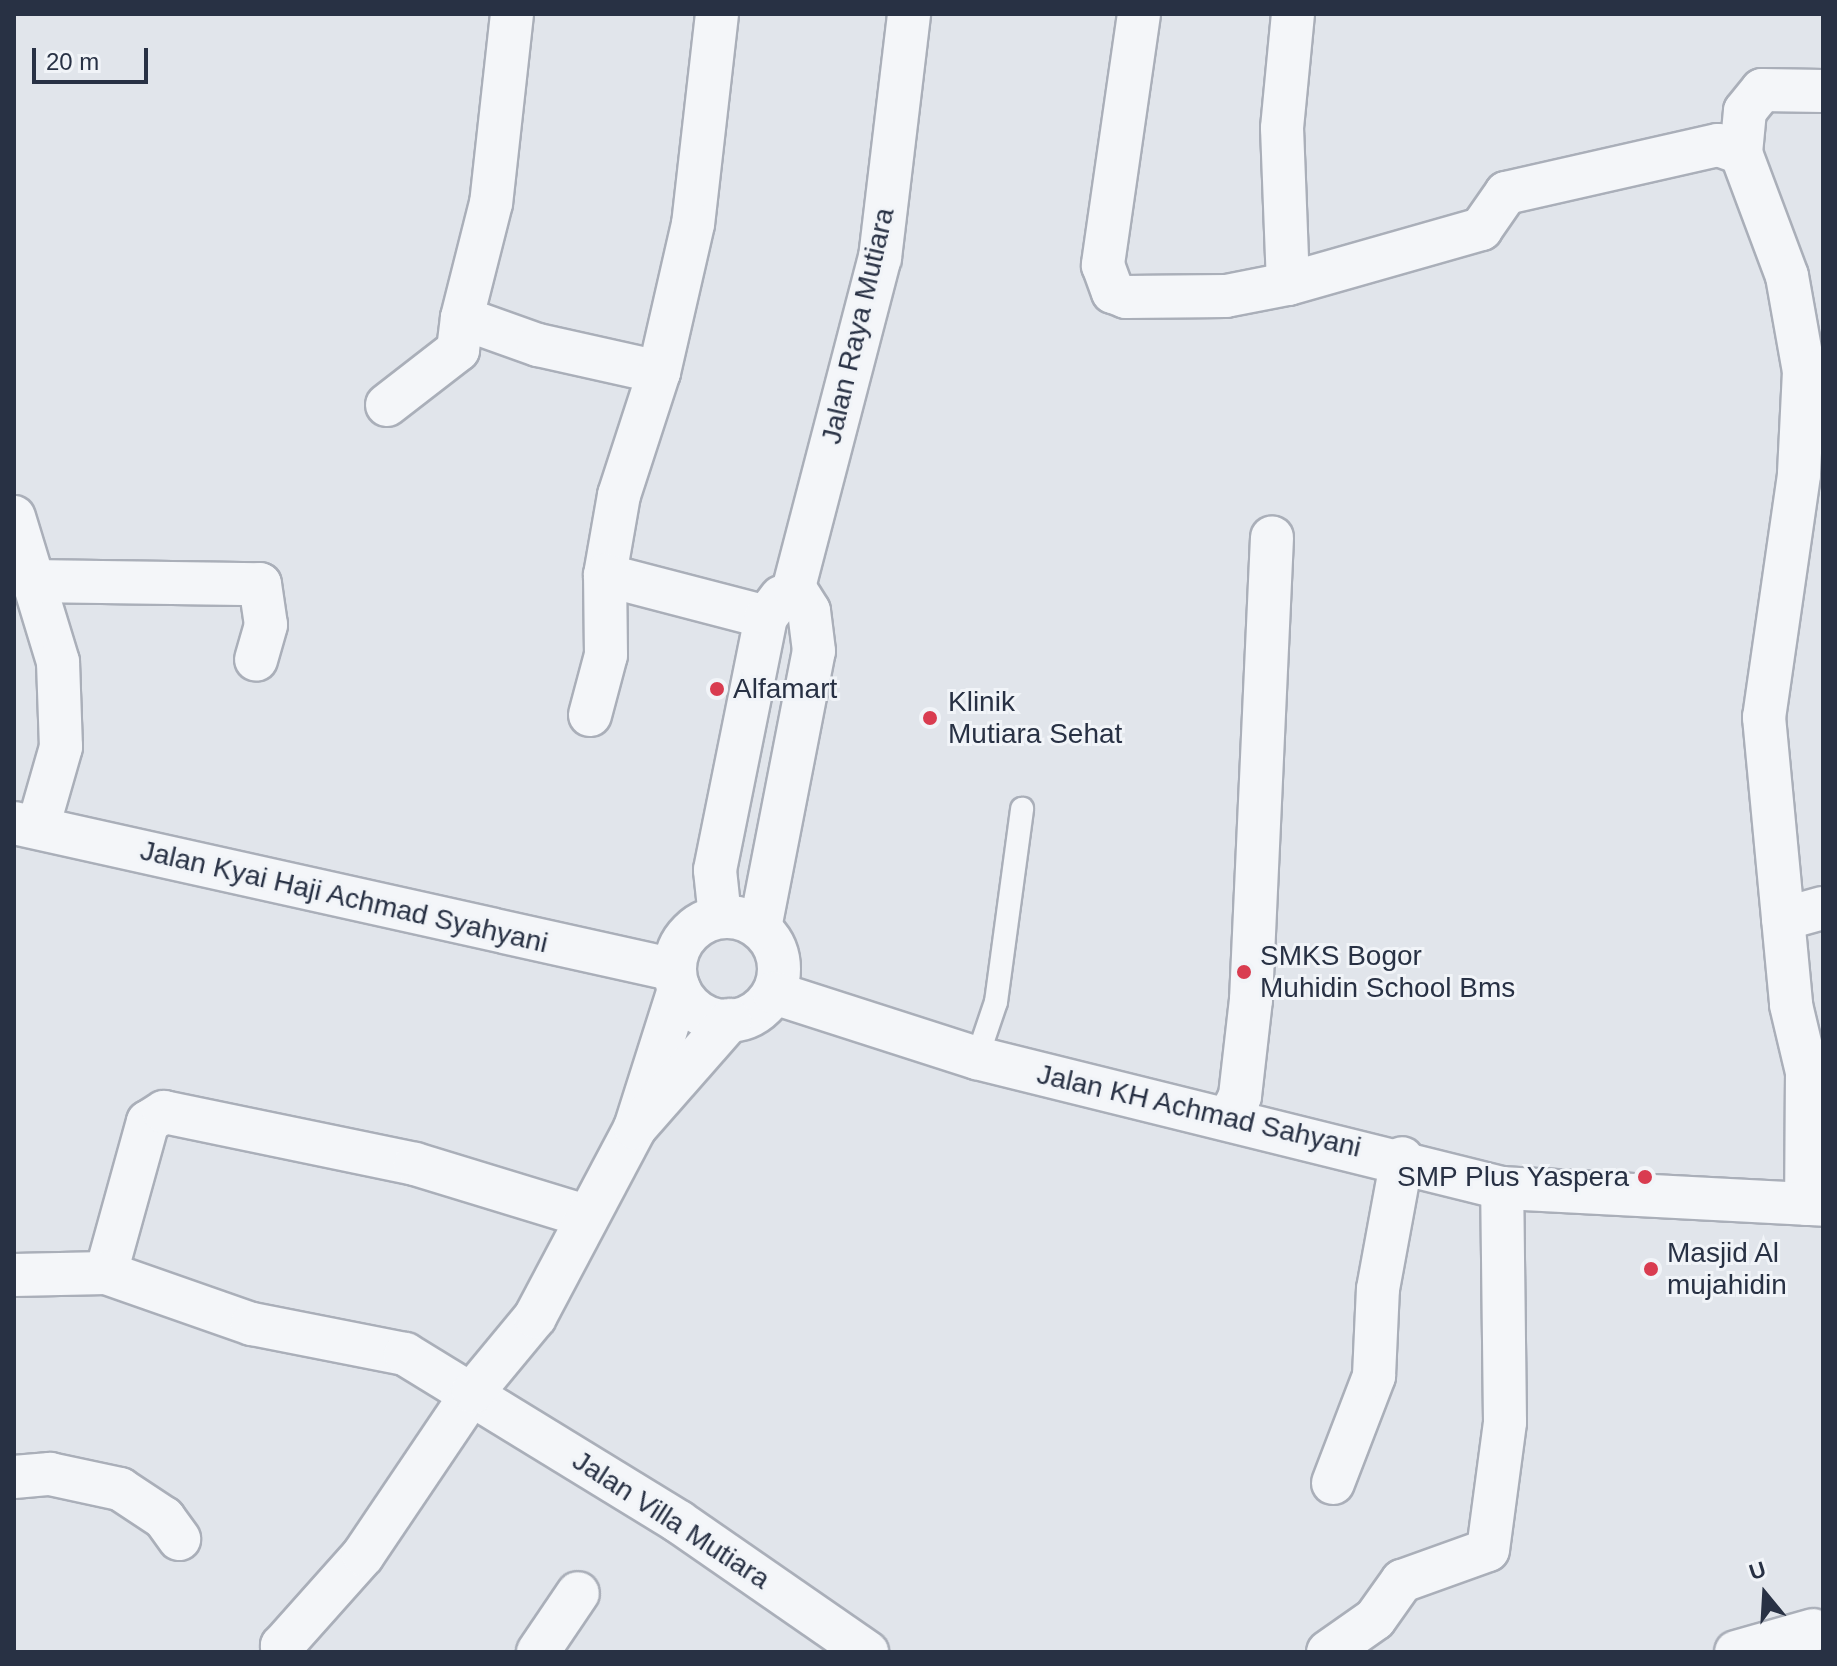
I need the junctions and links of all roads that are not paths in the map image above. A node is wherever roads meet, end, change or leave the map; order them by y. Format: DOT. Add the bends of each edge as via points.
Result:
graph roads {
  1 [pos="512,14"];
  2 [pos="717,14"];
  3 [pos="909,14"];
  4 [pos="1139,14"];
  5 [pos="1293,14"];
  6 [pos="1823,91"];
  7 [pos="1741,153"];
  8 [pos="1288,284"];
  9 [pos="462,318"];
  10 [pos="659,372"];
  11 [pos="387,405"];
  12 [pos="14,517"];
  13 [pos="1272,537"];
  14 [pos="605,575"];
  15 [pos="31,581"];
  16 [pos="794,587"];
  17 [pos="766,617"];
  18 [pos="256,660"];
  19 [pos="590,715"];
  20 [pos="1022,809"];
  21 [pos="26,825"];
  22 [pos="1823,908"];
  23 [pos="720,917"];
  24 [pos="1783,919"];
  25 [pos="760,928"];
  26 [pos="677,979"];
  27 [pos="774,993"];
  28 [pos="730,1020"];
  29 [pos="977,1058"];
  30 [pos="1230,1116"];
  31 [pos="635,1128"];
  32 [pos="1402,1158"];
  33 [pos="1502,1188"];
  34 [pos="1815,1205"];
  35 [pos="585,1216"];
  36 [pos="106,1273"];
  37 [pos="14,1275"];
  38 [pos="473,1392"];
  39 [pos="14,1477"];
  40 [pos="1333,1483"];
  41 [pos="179,1539"];
  42 [pos="578,1593"];
  43 [pos="1813,1630"];
  44 [pos="285,1652"];
  45 [pos="538,1652"];
  46 [pos="867,1652"];
  47 [pos="1328,1652"];
  48 [pos="1736,1652"];
  1 -- 9 [label="street" via="491,203"];
  2 -- 10 [label="street" via="693,224"];
  3 -- 16 [label="street, Jalan Raya Mutiara" via="880,258"];
  4 -- 8 [label="street" via="1105,281 1126,297 1176,298"];
  5 -- 8 [label="street" via="1282,128"];
  6 -- 7 [label="street" via="1762,90 1745,111"];
  7 -- 8 [label="street" via="1718,145 1506,193 1481,229"];
  7 -- 24 [label="street" via="1787,276 1804,371 1799,475 1764,717"];
  9 -- 10 [label="street" via="538,345"];
  9 -- 11 [label="street" via="458,350"];
  10 -- 14 [label="street" via="619,495"];
  12 -- 15 [label="street"];
  13 -- 30 [label="street" via="1251,1000 1240,1096"];
  14 -- 17 [label="street"];
  14 -- 19 [label="street" via="606,655"];
  15 -- 18 [label="street" via="260,584 266,625"];
  15 -- 21 [label="street" via="53,633 60,733"];
  16 -- 17 [label="street"];
  16 -- 25 [label="street" via="809,611 814,651"];
  17 -- 23 [label="street" via="715,870"];
  20 -- 29 [label="lane" via="996,1002"];
  21 -- 26 [label="street, Jalan Kyai Haji Achmad Syahyani"];
  22 -- 24 [label="street"];
  23 -- 25 [label="street"];
  23 -- 26 [label="street" via="683,941"];
  24 -- 34 [label="street" via="1791,1005 1807,1072"];
  25 -- 27 [label="street" via="778,958"];
  26 -- 28 [label="street" via="700,1013"];
  26 -- 31 [label="street"];
  27 -- 28 [label="street" via="763,1007"];
  27 -- 29 [label="street, Jalan KH Achmad Sahyani"];
  28 -- 31 [label="street"];
  29 -- 30 [label="street, Jalan KH Achmad Sahyani"];
  30 -- 32 [label="street, Jalan KH Achmad Sahyani"];
  31 -- 35 [label="street"];
  32 -- 33 [label="street, Jalan KH Achmad Sahyani"];
  32 -- 40 [label="street" via="1378,1289 1374,1376"];
  33 -- 34 [label="street, Jalan KH Achmad Sahyani"];
  33 -- 47 [label="street" via="1505,1422 1488,1550 1402,1581 1375,1619"];
  35 -- 36 [label="street" via="415,1164 164,1112 148,1122"];
  35 -- 38 [label="street" via="535,1317"];
  36 -- 37 [label="street"];
  36 -- 38 [label="street, Jalan Villa Mutiara" via="252,1324 405,1354"];
  38 -- 44 [label="street" via="313,1619 282,1646"];
  38 -- 46 [label="street, Jalan Villa Mutiara"];
  39 -- 41 [label="street" via="50,1474 120,1489 164,1518"];
  42 -- 45 [label="street"];
  43 -- 48 [label="street"];
}
